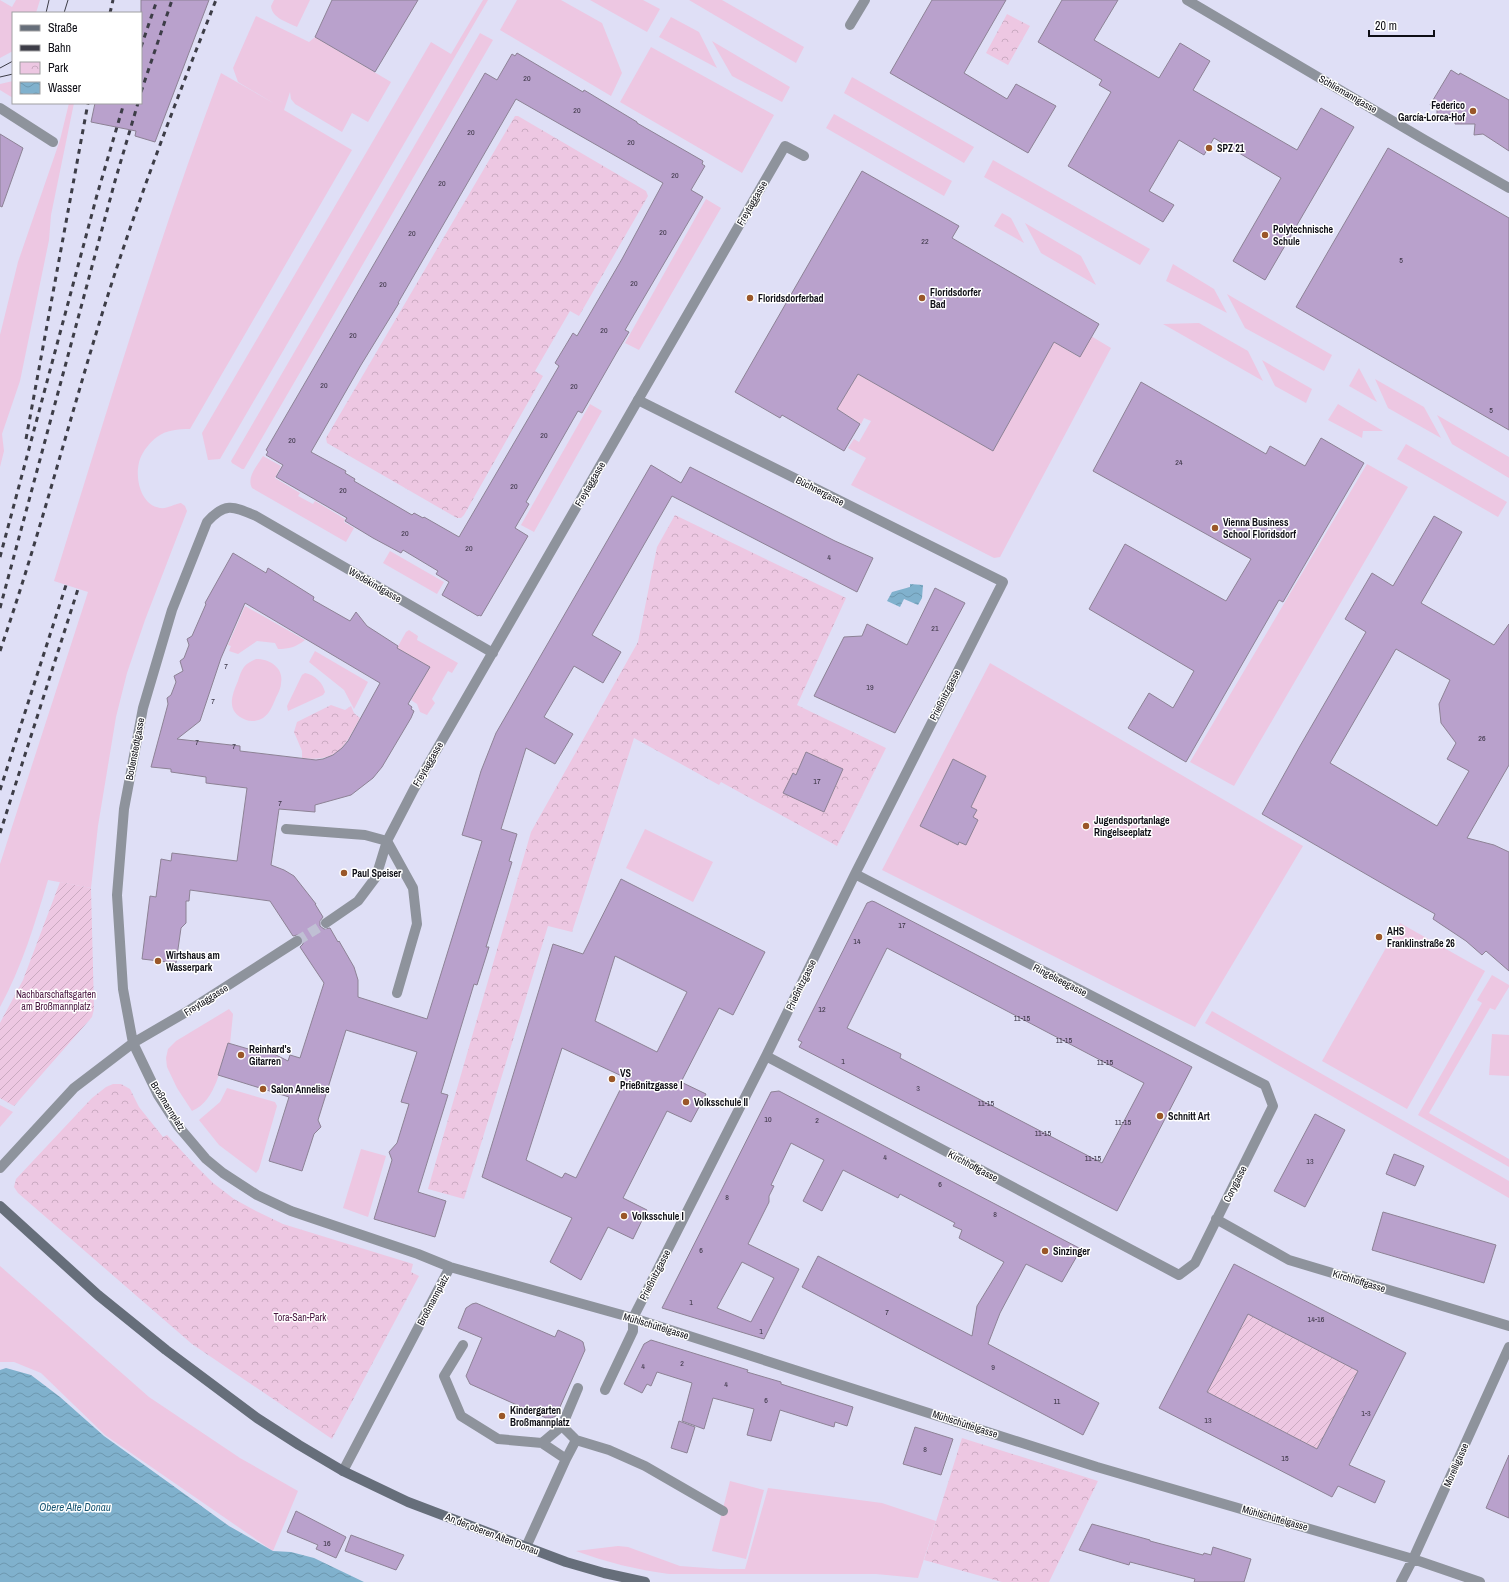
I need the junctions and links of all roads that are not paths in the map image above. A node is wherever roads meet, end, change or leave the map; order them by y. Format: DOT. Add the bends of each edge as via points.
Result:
graph roads {
  1 [pos="865,0"];
  2 [pos="1187,0"];
  3 [pos="850,25"];
  4 [pos="0,108"];
  5 [pos="53,142"];
  6 [pos="804,156"];
  7 [pos="1509,188"];
  8 [pos="638,400"];
  9 [pos="256,516"];
  10 [pos="1003,582"];
  11 [pos="492,653"];
  12 [pos="286,829"];
  13 [pos="387,841"];
  14 [pos="855,874"];
  15 [pos="326,923"];
  16 [pos="297,942"];
  17 [pos="397,993"];
  18 [pos="133,1043"];
  19 [pos="766,1056"];
  20 [pos="1265,1086"];
  21 [pos="0,1168"];
  22 [pos="0,1206"];
  23 [pos="1216,1219"];
  24 [pos="450,1267"];
  25 [pos="1179,1275"];
  26 [pos="633,1318"];
  27 [pos="1509,1326"];
  28 [pos="463,1345"];
  29 [pos="1509,1347"];
  30 [pos="578,1388"];
  31 [pos="605,1390"];
  32 [pos="562,1426"];
  33 [pos="576,1440"];
  34 [pos="542,1443"];
  35 [pos="566,1459"];
  36 [pos="343,1471"];
  37 [pos="723,1511"];
  38 [pos="526,1547"];
  39 [pos="1414,1559"];
  40 [pos="645,1582"];
  41 [pos="1401,1582"];
  42 [pos="1480,1582"];
  1 -- 3 [label="street"];
  2 -- 7 [label="street, Schliemanngasse"];
  4 -- 5 [label="street"];
  6 -- 8 [label="street, Freytaggasse" via="785,146"];
  8 -- 10 [label="street, Büchnergasse"];
  8 -- 11 [label="street, Freytaggasse"];
  9 -- 11 [label="street, Wedekindgasse"];
  9 -- 18 [label="street, Bodenstedtgasse" via="228,508 217,511 207,522 172,610 143,708 124,809 117,895 124,989"];
  10 -- 14 [label="street, Prießnitzgasse"];
  11 -- 13 [label="street, Freytaggasse"];
  12 -- 13 [label="street" via="365,835"];
  13 -- 15 [label="street, Freytaggasse" via="376,877 370,886 358,901"];
  13 -- 17 [label="street" via="413,888 416,924"];
  14 -- 19 [label="street, Prießnitzgasse"];
  14 -- 20 [label="street, Ringelseegasse"];
  16 -- 18 [label="street, Freytaggasse"];
  18 -- 21 [label="street" via="74,1088"];
  18 -- 24 [label="street, Broßmannplatz" via="158,1095 178,1126 206,1159 239,1185 291,1211"];
  19 -- 25 [label="street, Kirchhoffgasse"];
  19 -- 26 [label="street, Prießnitzgasse"];
  20 -- 23 [label="street, Corygasse" via="1273,1106"];
  22 -- 36 [label="street" via="98,1295 166,1350 257,1418"];
  23 -- 25 [label="street, Corygasse" via="1195,1263"];
  23 -- 27 [label="street, Kirchhoffgasse" via="1289,1260"];
  24 -- 26 [label="street, Mühlschüttelgasse"];
  24 -- 36 [label="street, Broßmannplatz"];
  26 -- 31 [label="street, Prießnitzgasse" via="632,1333"];
  26 -- 39 [label="street, Mühlschüttelgasse" via="1097,1467"];
  28 -- 34 [label="street" via="444,1376 461,1416 498,1439"];
  29 -- 39 [label="street, Morelligasse"];
  30 -- 32 [label="street"];
  32 -- 33 [label="street"];
  32 -- 34 [label="street"];
  33 -- 35 [label="street"];
  33 -- 37 [label="street" via="609,1450 645,1466"];
  34 -- 35 [label="street"];
  35 -- 38 [label="street"];
  36 -- 38 [label="street, An der oberen Alten Donau" via="408,1502"];
  38 -- 40 [label="street, An der oberen Alten Donau" via="566,1562"];
  39 -- 41 [label="street, Morelligasse"];
  39 -- 42 [label="street, Mühlschüttelgasse"];
}
